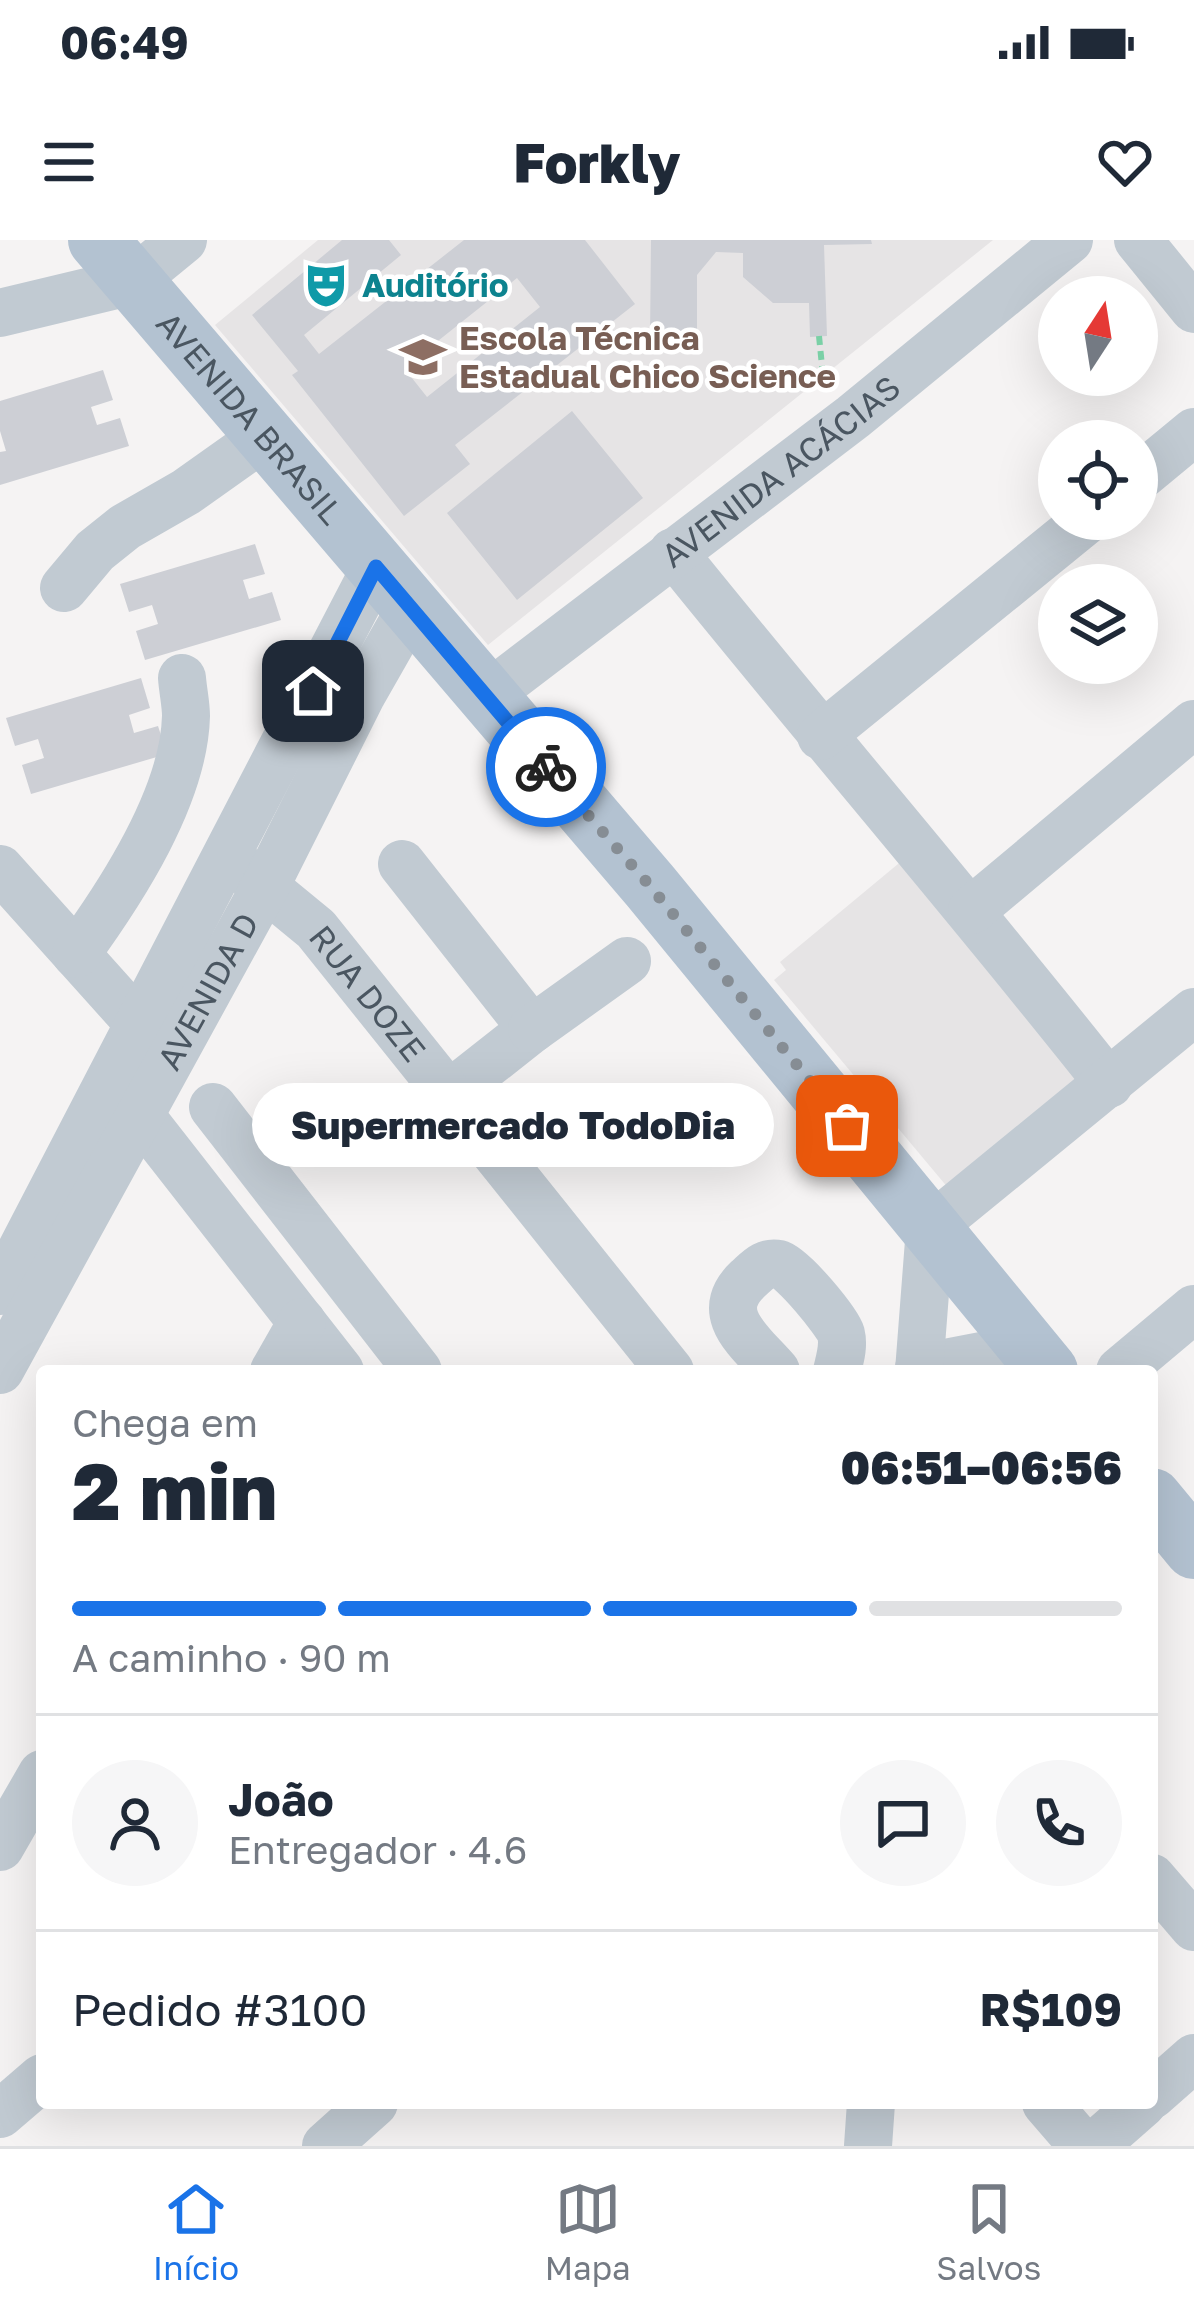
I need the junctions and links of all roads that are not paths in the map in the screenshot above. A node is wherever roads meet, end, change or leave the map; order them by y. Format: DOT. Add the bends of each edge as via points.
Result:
graph roads {
  1 [pos="183,240"];
  2 [pos="1069,240"];
  3 [pos="1138,240"];
  4 [pos="115,261"];
  5 [pos="1194,309"];
  6 [pos="0,314"];
  7 [pos="1194,433"];
  8 [pos="265,436"];
  9 [pos="1158,462"];
  10 [pos="1062,540"];
  11 [pos="673,552"];
  12 [pos="394,587"];
  13 [pos="64,588"];
  14 [pos="182,678"];
  15 [pos="485,697"];
  16 [pos="1194,724"];
  17 [pos="821,736"];
  18 [pos="228,856"];
  19 [pos="402,864"];
  20 [pos="0,869"];
  21 [pos="265,887"];
  22 [pos="972,910"];
  23 [pos="76,954"];
  24 [pos="628,961"];
  25 [pos="1194,1012"];
  26 [pos="139,1024"];
  27 [pos="532,1029"];
  28 [pos="1109,1084"];
  29 [pos="448,1095"];
  30 [pos="213,1107"];
  31 [pos="140,1114"];
  32 [pos="930,1228"];
  33 [pos="4,1274"];
  34 [pos="1194,1309"];
  35 [pos="302,1322"];
  36 [pos="1038,1359"];
  37 [pos="277,1365"];
  38 [pos="335,1365"];
  39 [pos="413,1365"];
  40 [pos="665,1365"];
  41 [pos="771,1365"];
  42 [pos="838,1365"];
  43 [pos="919,1365"];
  44 [pos="973,1365"];
  45 [pos="1127,1365"];
  46 [pos="0,1370"];
  47 [pos="1158,1505"];
  48 [pos="1194,1550"];
  49 [pos="36,1784"];
  50 [pos="0,1847"];
  51 [pos="1158,1885"];
  52 [pos="1194,1928"];
  53 [pos="1194,2058"];
  54 [pos="36,2083"];
  55 [pos="1158,2090"];
  56 [pos="367,2109"];
  57 [pos="871,2109"];
  58 [pos="1051,2109"];
  59 [pos="1136,2109"];
  60 [pos="0,2114"];
  61 [pos="326,2146"];
  62 [pos="868,2146"];
  63 [pos="1083,2146"];
  64 [pos="1094,2146"];
  1 -- 4 [label="street"];
  2 -- 11 [label="street, AVENIDA ACÁCIAS"];
  3 -- 5 [label="street"];
  4 -- 6 [label="street"];
  4 -- 8 [label="main road, AVENIDA BRASIL"];
  7 -- 9 [label="street"];
  8 -- 12 [label="main road, AVENIDA BRASIL"];
  8 -- 13 [label="street" via="125,527"];
  10 -- 17 [label="street"];
  11 -- 15 [label="street, AVENIDA ACÁCIAS"];
  11 -- 17 [label="street"];
  12 -- 15 [label="main road, AVENIDA BRASIL"];
  12 -- 18 [label="street, AVENIDA D"];
  12 -- 21 [label="street, AVENIDA D" via="362,694"];
  14 -- 23 [label="street" via="186,716 160,809 120,893"];
  15 -- 32 [label="main road, AVENIDA BRASIL"];
  16 -- 22 [label="street"];
  17 -- 22 [label="street"];
  18 -- 21 [label="street, RUA DOZE"];
  18 -- 26 [label="street, AVENIDA D"];
  19 -- 27 [label="street"];
  20 -- 23 [label="street"];
  21 -- 29 [label="street, RUA DOZE" via="316,929"];
  21 -- 31 [label="street, AVENIDA D"];
  22 -- 28 [label="street"];
  23 -- 26 [label="street"];
  24 -- 27 [label="street"];
  25 -- 28 [label="street"];
  26 -- 33 [label="street, AVENIDA D"];
  27 -- 29 [label="street"];
  28 -- 32 [label="street"];
  29 -- 40 [label="street, RUA DOZE"];
  30 -- 39 [label="street"];
  31 -- 35 [label="street"];
  31 -- 46 [label="street, AVENIDA D"];
  32 -- 36 [label="main road, AVENIDA BRASIL"];
  32 -- 43 [label="street"];
  34 -- 45 [label="street"];
  35 -- 37 [label="street"];
  35 -- 38 [label="street"];
  36 -- 44 [label="street"];
  41 -- 42 [label="street" via="731,1307 734,1292 776,1263 838,1326"];
  47 -- 48 [label="main road"];
  49 -- 50 [label="street"];
  51 -- 52 [label="street"];
  53 -- 55 [label="street"];
  54 -- 60 [label="street"];
  56 -- 61 [label="street"];
  57 -- 62 [label="street"];
  58 -- 63 [label="street"];
  59 -- 64 [label="street"];
}
